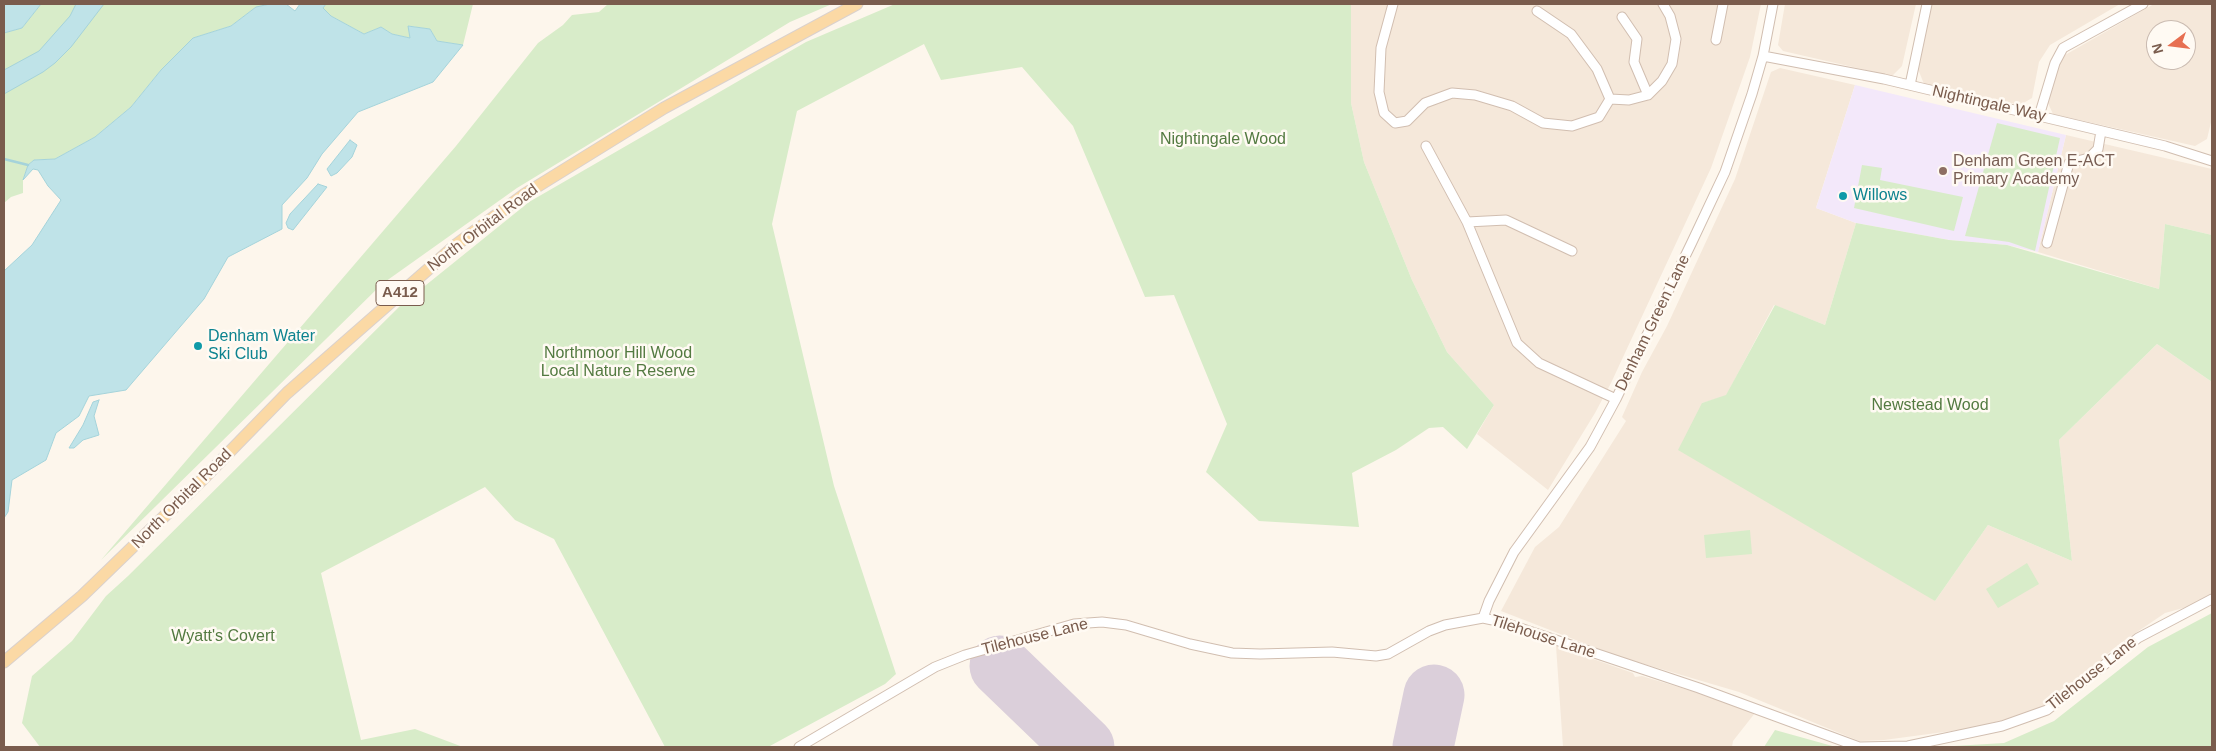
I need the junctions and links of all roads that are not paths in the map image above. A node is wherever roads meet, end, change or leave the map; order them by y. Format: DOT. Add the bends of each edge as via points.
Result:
graph roads {
  1 [pos="857,4"];
  2 [pos="1393,4"];
  3 [pos="1663,4"];
  4 [pos="1723,4"];
  5 [pos="1773,4"];
  6 [pos="1927,4"];
  7 [pos="2143,4"];
  8 [pos="1537,11"];
  9 [pos="1622,17"];
  10 [pos="1716,40"];
  11 [pos="1763,56"];
  12 [pos="1910,85"];
  13 [pos="1648,95"];
  14 [pos="1610,99"];
  15 [pos="2039,116"];
  16 [pos="2101,131"];
  17 [pos="1426,146"];
  18 [pos="2212,158"];
  19 [pos="1467,222"];
  20 [pos="2047,243"];
  21 [pos="1572,251"];
  22 [pos="1616,398"];
  23 [pos="2212,599"];
  24 [pos="1483,618"];
  25 [pos="4,662"];
  26 [pos="799,747"];
  1 -- 25 [label="main road, North Orbital Road / A412" via="664,108 525,194 457,244 287,393 89,590"];
  2 -- 14 [label="street" via="1381,48 1379,92 1384,113 1395,123 1407,121 1425,103 1452,93 1474,95 1512,106 1543,123 1572,126 1599,117"];
  3 -- 13 [label="street" via="1670,16 1676,40 1672,64"];
  4 -- 10 [label="street"];
  5 -- 11 [label="street, Denham Green Lane"];
  6 -- 12 [label="street"];
  7 -- 15 [label="street" via="2063,48 2055,63"];
  8 -- 14 [label="street" via="1571,34 1597,69"];
  9 -- 13 [label="street" via="1637,39 1634,62"];
  11 -- 12 [label="street, Nightingale Way"];
  11 -- 22 [label="street, Denham Green Lane" via="1725,172"];
  12 -- 15 [label="street, Nightingale Way"];
  13 -- 14 [label="street" via="1629,100"];
  15 -- 16 [label="street, Nightingale Way"];
  16 -- 18 [label="street, Nightingale Way"];
  16 -- 20 [label="street" via="2098,149 2089,158 2069,163"];
  17 -- 19 [label="street"];
  19 -- 21 [label="street" via="1506,220"];
  19 -- 22 [label="street" via="1517,343 1539,363"];
  22 -- 24 [label="street, Denham Green Lane" via="1590,447 1514,552"];
  23 -- 24 [label="street, Tilehouse Lane" via="2138,638 2047,710 2002,726 1908,746 1859,747 1699,688"];
  24 -- 26 [label="street, Tilehouse Lane" via="1445,625 1388,654 1376,656 1332,652 1232,653 1126,625 1102,622 1074,624 942,664"];
}
